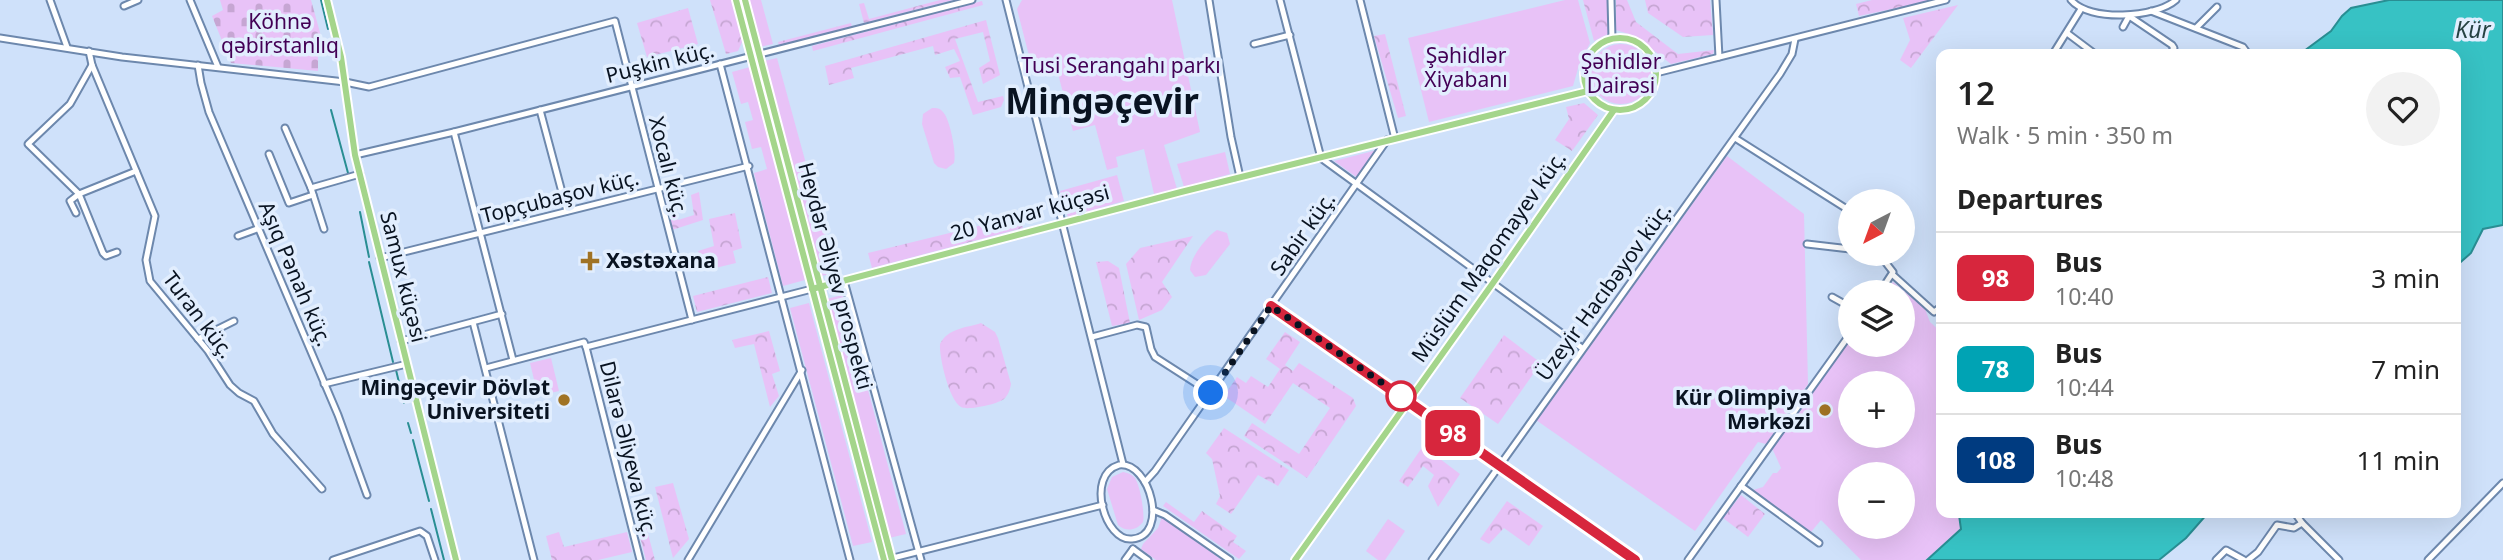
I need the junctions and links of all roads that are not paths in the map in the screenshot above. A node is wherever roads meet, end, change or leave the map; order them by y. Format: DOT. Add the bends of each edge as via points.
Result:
graph roads {
  1 [pos="50,0"];
  2 [pos="138,0"];
  3 [pos="190,0"];
  4 [pos="327,0"];
  5 [pos="736,0"];
  6 [pos="745,0"];
  7 [pos="972,0"];
  8 [pos="1006,0"];
  9 [pos="1209,0"];
  10 [pos="1280,0"];
  11 [pos="1360,0"];
  12 [pos="1611,0"];
  13 [pos="1716,0"];
  14 [pos="1946,0"];
  15 [pos="2071,0"];
  16 [pos="2176,0"];
  17 [pos="124,6"];
  18 [pos="2217,7"];
  19 [pos="2081,9"];
  20 [pos="2151,11"];
  21 [pos="2129,16"];
  22 [pos="2123,27"];
  23 [pos="2196,28"];
  24 [pos="2067,33"];
  25 [pos="1290,35"];
  26 [pos="0,38"];
  27 [pos="1612,38"];
  28 [pos="1795,39"];
  29 [pos="1254,44"];
  30 [pos="66,47"];
  31 [pos="2056,49"];
  32 [pos="2088,49"];
  33 [pos="2173,49"];
  34 [pos="2244,49"];
  35 [pos="89,51"];
  36 [pos="755,55"];
  37 [pos="1719,57"];
  38 [pos="720,64"];
  39 [pos="92,65"];
  40 [pos="198,65"];
  41 [pos="218,67"];
  42 [pos="1656,73"];
  43 [pos="345,82"];
  44 [pos="631,87"];
  45 [pos="1588,91"];
  46 [pos="540,110"];
  47 [pos="1614,110"];
  48 [pos="285,128"];
  49 [pos="454,132"];
  50 [pos="1394,135"];
  51 [pos="1735,138"];
  52 [pos="1387,140"];
  53 [pos="269,154"];
  54 [pos="355,155"];
  55 [pos="1321,158"];
  56 [pos="749,166"];
  57 [pos="136,171"];
  58 [pos="360,174"];
  59 [pos="1240,177"];
  60 [pos="1356,184"];
  61 [pos="657,188"];
  62 [pos="312,191"];
  63 [pos="79,194"];
  64 [pos="1838,203"];
  65 [pos="567,211"];
  66 [pos="76,212"];
  67 [pos="1062,223"];
  68 [pos="257,229"];
  69 [pos="324,229"];
  70 [pos="481,233"];
  71 [pos="238,236"];
  72 [pos="1807,244"];
  73 [pos="1838,248"];
  74 [pos="117,252"];
  75 [pos="380,258"];
  76 [pos="1889,266"];
  77 [pos="1893,275"];
  78 [pos="1889,280"];
  79 [pos="845,281"];
  80 [pos="1493,283"];
  81 [pos="820,287"];
  82 [pos="811,289"];
  83 [pos="782,297"];
  84 [pos="1832,298"];
  85 [pos="1838,301"];
  86 [pos="1271,306"];
  87 [pos="1936,311"];
  88 [pos="502,314"];
  89 [pos="692,320"];
  90 [pos="233,321"];
  91 [pos="473,322"];
  92 [pos="1092,337"];
  93 [pos="198,339"];
  94 [pos="401,341"];
  95 [pos="586,347"];
  96 [pos="1582,348"];
  97 [pos="1838,351"];
  98 [pos="513,360"];
  99 [pos="407,364"];
  100 [pos="486,368"];
  101 [pos="802,370"];
  102 [pos="324,384"];
  103 [pos="1211,393"];
  104 [pos="1409,401"];
  105 [pos="1123,464"];
  106 [pos="1500,465"];
  107 [pos="1145,482"];
  108 [pos="2503,483"];
  109 [pos="1741,486"];
  110 [pos="323,489"];
  111 [pos="367,495"];
  112 [pos="1103,505"];
  113 [pos="1153,510"];
  114 [pos="2298,518"];
  115 [pos="2302,523"];
  116 [pos="1131,540"];
  117 [pos="1819,543"];
  118 [pos="1133,549"];
  119 [pos="919,552"];
  120 [pos="333,560"];
  121 [pos="435,560"];
  122 [pos="456,560"];
  123 [pos="534,560"];
  124 [pos="640,560"];
  125 [pos="688,560"];
  126 [pos="850,560"];
  127 [pos="889,560"];
  128 [pos="921,560"];
  129 [pos="1125,560"];
  130 [pos="1148,560"];
  131 [pos="1230,560"];
  132 [pos="1295,560"];
  133 [pos="1432,560"];
  134 [pos="1635,560"];
  135 [pos="1688,560"];
  136 [pos="2216,560"];
  137 [pos="2246,560"];
  138 [pos="2339,560"];
  139 [pos="2428,560"];
  1 -- 30 [label="street"];
  2 -- 17 [label="street"];
  3 -- 41 [label="street"];
  4 -- 43 [label="main road, Samux küçəsi"];
  5 -- 36 [label="main road, Heydər Əliyev prospekti"];
  6 -- 36 [label="main road, Heydər Əliyev prospekti"];
  7 -- 36 [label="street, Puşkin küç."];
  8 -- 67 [label="street"];
  9 -- 59 [label="street"];
  10 -- 25 [label="street"];
  11 -- 50 [label="street"];
  12 -- 27 [label="street"];
  13 -- 37 [label="street"];
  14 -- 28 [label="street"];
  15 -- 19 [label="street"];
  16 -- 20 [label="street"];
  18 -- 23 [label="street"];
  19 -- 21 [label="street"];
  19 -- 24 [label="street"];
  20 -- 21 [label="street"];
  20 -- 23 [label="street"];
  21 -- 22 [label="street"];
  21 -- 33 [label="street"];
  23 -- 34 [label="street"];
  24 -- 31 [label="street"];
  24 -- 32 [label="street"];
  25 -- 29 [label="street"];
  25 -- 55 [label="street"];
  26 -- 30 [label="street"];
  27 -- 42 [label="main road" via="1633,40 1645,48"];
  27 -- 45 [label="main road" via="1601,43 1586,61"];
  28 -- 37 [label="street"];
  28 -- 51 [label="street, Üzeyir Hacıbəyov küç." via="1790,59"];
  30 -- 35 [label="street"];
  35 -- 39 [label="street, Turan küç."];
  35 -- 40 [label="street"];
  36 -- 38 [label="street, Puşkin küç."];
  36 -- 81 [label="main road, Heydər Əliyev prospekti"];
  36 -- 82 [label="main road, Heydər Əliyev prospekti"];
  37 -- 42 [label="street"];
  38 -- 44 [label="street, Puşkin küç."];
  38 -- 56 [label="street"];
  39 -- 57 [label="street, Turan küç."];
  39 -- 63 [label="street" via="66,108 28,144"];
  40 -- 41 [label="street"];
  40 -- 68 [label="street, Aşıq Pənah küç." via="209,112"];
  41 -- 43 [label="street"];
  42 -- 47 [label="main road" via="1646,99 1628,109"];
  43 -- 44 [label="street, Xocalı küç." via="378,86 615,22"];
  43 -- 54 [label="main road, Samux küçəsi"];
  44 -- 46 [label="street, Puşkin küç."];
  44 -- 61 [label="street, Xocalı küç."];
  45 -- 47 [label="main road"];
  45 -- 52 [label="main road, 20 Yanvar küçəsi"];
  46 -- 49 [label="street, Puşkin küç."];
  46 -- 65 [label="street"];
  47 -- 80 [label="main road, Müslüm Maqomayev küç."];
  48 -- 62 [label="street"];
  49 -- 54 [label="street, Puşkin küç."];
  49 -- 70 [label="street"];
  51 -- 64 [label="street"];
  51 -- 96 [label="street, Üzeyir Hacıbəyov küç."];
  52 -- 55 [label="main road, 20 Yanvar küçəsi"];
  52 -- 60 [label="street, Sabir küç."];
  53 -- 62 [label="street" via="289,202"];
  54 -- 58 [label="main road, Samux küçəsi"];
  55 -- 59 [label="main road, 20 Yanvar küçəsi"];
  55 -- 60 [label="street"];
  56 -- 61 [label="street, Topçubaşov küç."];
  56 -- 83 [label="street"];
  57 -- 63 [label="street"];
  57 -- 93 [label="street, Turan küç." via="156,220 146,260 150,281"];
  58 -- 62 [label="street"];
  58 -- 75 [label="main road, Samux küçəsi"];
  59 -- 67 [label="main road, 20 Yanvar küçəsi"];
  60 -- 80 [label="street"];
  60 -- 86 [label="street, Sabir küç."];
  61 -- 65 [label="street, Topçubaşov küç."];
  61 -- 89 [label="street, Xocalı küç."];
  62 -- 69 [label="street"];
  63 -- 66 [label="street" via="70,201"];
  63 -- 74 [label="street" via="103,253"];
  65 -- 70 [label="street, Topçubaşov küç."];
  67 -- 79 [label="main road, 20 Yanvar küçəsi"];
  67 -- 92 [label="street"];
  68 -- 71 [label="street"];
  68 -- 102 [label="street, Aşıq Pənah küç."];
  70 -- 75 [label="street, Topçubaşov küç."];
  70 -- 88 [label="street"];
  72 -- 73 [label="street"];
  75 -- 94 [label="main road, Samux küçəsi"];
  76 -- 77 [label="street"];
  77 -- 78 [label="street"];
  77 -- 87 [label="street"];
  79 -- 81 [label="main road, 20 Yanvar küçəsi"];
  79 -- 119 [label="street"];
  80 -- 96 [label="street"];
  80 -- 104 [label="main road, Müslüm Maqomayev küç."];
  81 -- 82 [label="main road, 20 Yanvar küçəsi"];
  81 -- 127 [label="main road, Heydər Əliyev prospekti"];
  82 -- 83 [label="street, 20 Yanvar küçəsi"];
  82 -- 127 [label="main road, Heydər Əliyev prospekti"];
  83 -- 89 [label="street, 20 Yanvar küçəsi"];
  83 -- 101 [label="street"];
  84 -- 85 [label="street"];
  86 -- 103 [label="street, Sabir küç."];
  86 -- 104 [label="street"];
  88 -- 91 [label="street"];
  88 -- 98 [label="street"];
  89 -- 95 [label="street, 20 Yanvar küçəsi"];
  90 -- 93 [label="street"];
  91 -- 94 [label="street"];
  91 -- 100 [label="street"];
  92 -- 103 [label="street" via="1143,325 1155,357"];
  92 -- 105 [label="street"];
  93 -- 110 [label="street, Turan küç." via="230,385 254,401 273,434"];
  94 -- 99 [label="main road, Samux küçəsi"];
  95 -- 98 [label="street, 20 Yanvar küçəsi" via="584,342"];
  95 -- 124 [label="street, Dilarə Əliyeva küç."];
  96 -- 106 [label="street, Üzeyir Hacıbəyov küç."];
  97 -- 109 [label="street"];
  98 -- 100 [label="street, 20 Yanvar küçəsi"];
  99 -- 102 [label="street"];
  99 -- 122 [label="main road, Samux küçəsi"];
  100 -- 123 [label="street"];
  101 -- 125 [label="street"];
  101 -- 126 [label="street"];
  102 -- 111 [label="street, Aşıq Pənah küç."];
  103 -- 107 [label="street, Sabir küç."];
  104 -- 106 [label="street"];
  104 -- 132 [label="main road, Müslüm Maqomayev küç."];
  105 -- 107 [label="street" via="1137,470"];
  105 -- 112 [label="street" via="1112,467 1102,478"];
  106 -- 133 [label="street, Üzeyir Hacıbəyov küç."];
  106 -- 134 [label="street"];
  107 -- 113 [label="street"];
  108 -- 139 [label="street"];
  109 -- 117 [label="street"];
  109 -- 135 [label="street"];
  112 -- 116 [label="street" via="1113,530"];
  112 -- 119 [label="street"];
  113 -- 116 [label="street" via="1151,527"];
  113 -- 131 [label="street"];
  114 -- 115 [label="street"];
  115 -- 137 [label="street" via="2294,528 2277,525 2258,552"];
  115 -- 138 [label="street"];
  116 -- 118 [label="street"];
  118 -- 129 [label="street"];
  118 -- 130 [label="street"];
  119 -- 127 [label="street"];
  119 -- 128 [label="street"];
  120 -- 121 [label="street" via="424,531"];
  136 -- 137 [label="street" via="2226,550"];
}
